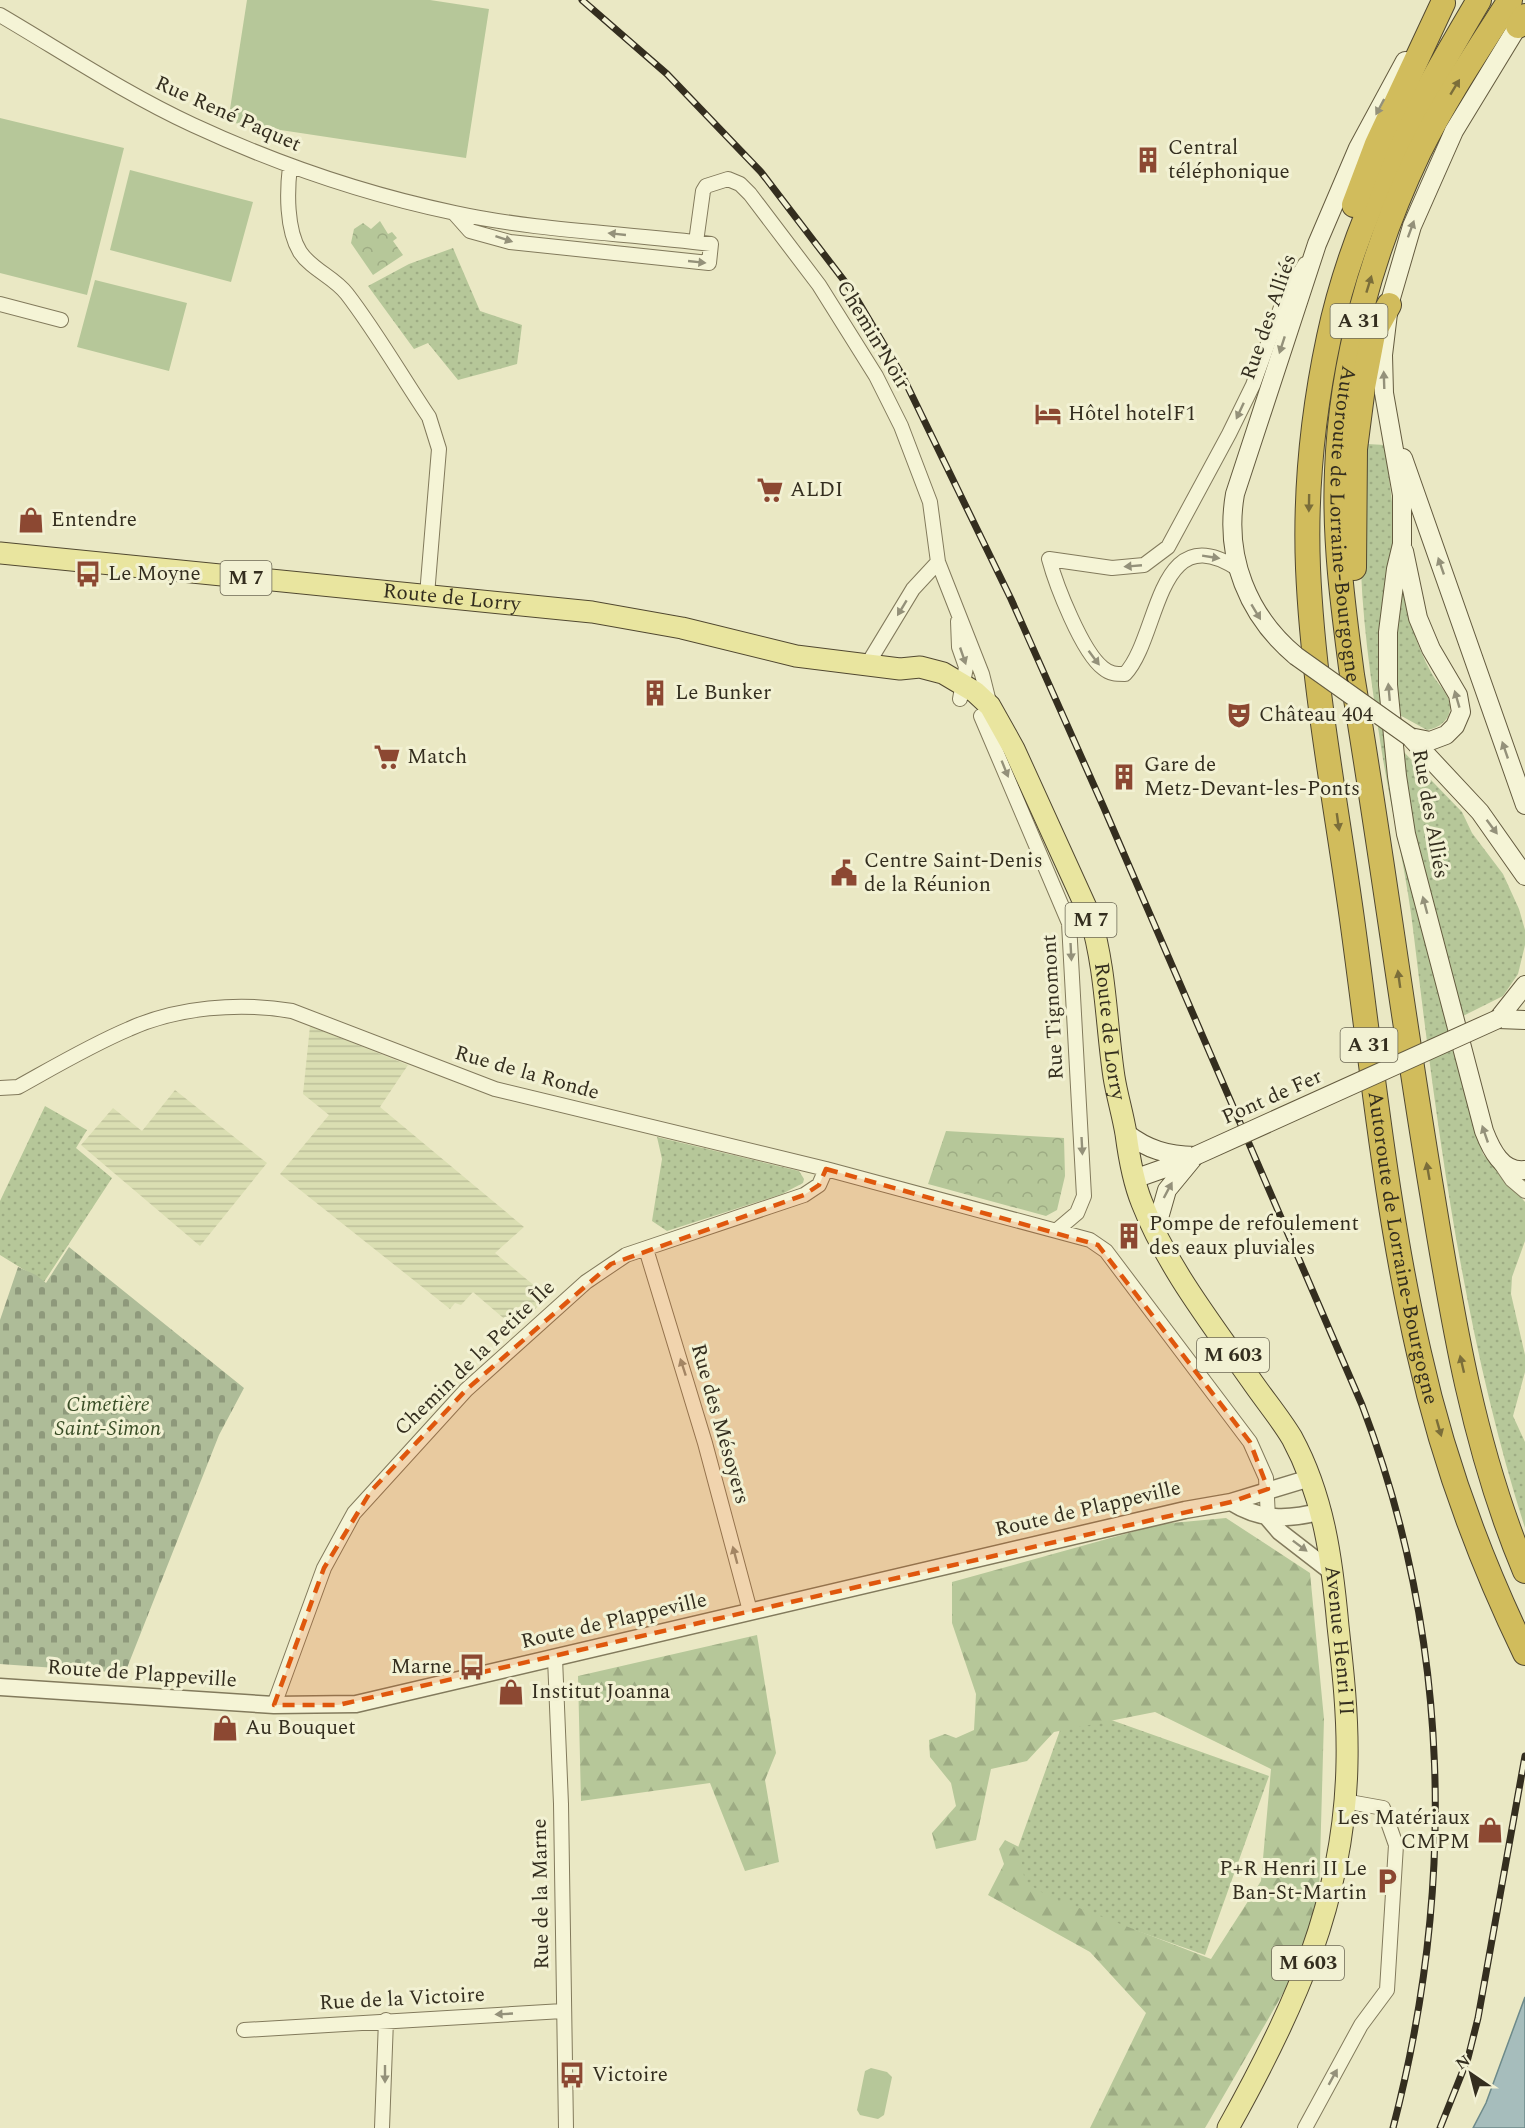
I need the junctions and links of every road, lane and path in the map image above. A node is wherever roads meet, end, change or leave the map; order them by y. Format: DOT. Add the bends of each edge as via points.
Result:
graph roads {
  1 [pos="1479,0"];
  2 [pos="1510,0"];
  3 [pos="1444,2"];
  4 [pos="0,15"];
  5 [pos="1523,20"];
  6 [pos="290,166"];
  7 [pos="454,213"];
  8 [pos="696,242"];
  9 [pos="1317,244"];
  10 [pos="0,304"];
  11 [pos="1389,305"];
  12 [pos="61,320"];
  13 [pos="1393,438"];
  14 [pos="1313,444"];
  15 [pos="1402,544"];
  16 [pos="0,553"];
  17 [pos="938,562"];
  18 [pos="1238,569"];
  19 [pos="427,595"];
  20 [pos="958,612"];
  21 [pos="867,664"];
  22 [pos="1352,675"];
  23 [pos="961,692"];
  24 [pos="990,716"];
  25 [pos="1410,737"];
  26 [pos="1525,806"];
  27 [pos="1525,876"];
  28 [pos="1525,985"];
  29 [pos="1525,1005"];
  30 [pos="1498,1019"];
  31 [pos="1525,1020"];
  32 [pos="0,1088"];
  33 [pos="1126,1133"];
  34 [pos="1195,1156"];
  35 [pos="1498,1159"];
  36 [pos="826,1169"];
  37 [pos="1525,1170"];
  38 [pos="1134,1179"];
  39 [pos="1525,1191"];
  40 [pos="1057,1230"];
  41 [pos="1155,1232"];
  42 [pos="646,1249"];
  43 [pos="1310,1478"];
  44 [pos="1268,1489"];
  45 [pos="1231,1502"];
  46 [pos="1322,1511"];
  47 [pos="1268,1518"];
  48 [pos="1525,1570"];
  49 [pos="1333,1573"];
  50 [pos="750,1611"];
  51 [pos="1525,1653"];
  52 [pos="555,1658"];
  53 [pos="0,1687"];
  54 [pos="274,1705"];
  55 [pos="1344,1801"];
  56 [pos="563,2011"];
  57 [pos="386,2020"];
  58 [pos="244,2030"];
  59 [pos="382,2128"];
  60 [pos="566,2128"];
  61 [pos="1228,2128"];
  62 [pos="1305,2128"];
  1 -- 14 [label="highway, Autoroute de Lorraine-Bourgogne / A 31" via="1417,106 1372,201 1329,335"];
  22 -- 2 [label="highway, Autoroute de Lorraine-Bourgogne / A 31, one-way" via="1339,566 1337,471 1345,391 1364,298 1379,249 1419,152"];
  3 -- 9 [label="main road, Rue des Alliés, one-way" via="1396,75 1358,148"];
  3 -- 14 [label="highway" via="1377,144 1329,282 1309,377"];
  4 -- 6 [label="street, Rue René Paquet" via="192,124"];
  11 -- 5 [label="main road, Rue des Alliés, one-way" via="1412,226 1454,131"];
  6 -- 7 [label="street, Rue René Paquet"];
  6 -- 19 [label="street" via="290,209 299,251 347,294 436,433 439,464"];
  8 -- 7 [label="street, Rue René Paquet, one-way"];
  7 -- 8 [label="street, Rue René Paquet, one-way" via="470,231 510,242 709,263 711,244"];
  8 -- 17 [label="street, Chemin Noir" via="706,186 728,179 740,184 849,329 901,426 930,502"];
  9 -- 18 [label="main road, Rue des Alliés, one-way" via="1235,494 1232,531"];
  9 -- 18 [label="street, one-way" via="1284,299 1253,385 1168,547 1144,565 1112,568 1049,559 1054,580 1090,654 1113,675 1125,674 1137,658 1164,582 1176,568 1194,557 1209,555"];
  10 -- 12 [label="street"];
  13 -- 11 [label="main road, Rue des Alliés, one-way" via="1383,364"];
  11 -- 22 [label="highway" via="1373,334 1355,449 1354,595 1359,643"];
  13 -- 15 [label="main road, Rue des Alliés" via="1401,495"];
  26 -- 13 [label="main road, Rue des Alliés, one-way" via="1410,476"];
  14 -- 51 [label="highway, Autoroute de Lorraine-Bourgogne / A 31, one-way" via="1308,567 1313,636 1399,1254 1419,1355 1443,1443 1464,1509"];
  25 -- 15 [label="main road, one-way" via="1430,741 1446,735 1461,712 1458,695 1418,618"];
  35 -- 15 [label="main road, Rue des Alliés, one-way" via="1484,1131 1404,822 1388,685 1390,622"];
  16 -- 19 [label="main road, Route de Lorry / M 7"];
  17 -- 20 [label="street, Chemin Noir"];
  17 -- 21 [label="street, one-way" via="913,589"];
  18 -- 25 [label="main road, Rue des Alliés, one-way, bridge" via="1264,624 1296,656"];
  19 -- 21 [label="main road, Route de Lorry / M 7" via="612,615 780,652"];
  20 -- 23 [label="street, Chemin Noir, one-way" via="959,647 966,667"];
  20 -- 24 [label="street, Chemin Noir" via="988,691"];
  21 -- 23 [label="main road, Route de Lorry / M 7" via="900,669 920,667 943,673"];
  48 -- 22 [label="highway, Autoroute de Lorraine-Bourgogne / A 31, one-way" via="1494,1489 1457,1344"];
  23 -- 24 [label="main road, Route de Lorry / M 7"];
  24 -- 33 [label="main road, Route de Lorry / M 7" via="1019,760 1096,935 1114,1075"];
  24 -- 40 [label="street, Rue Tignomont, one-way" via="1069,923 1084,1196 1077,1213"];
  25 -- 27 [label="main road, Rue des Alliés, one-way" via="1480,812"];
  28 -- 30 [label="main road"];
  29 -- 30 [label="main road, Pont de Fer"];
  30 -- 31 [label="main road"];
  30 -- 34 [label="main road, Pont de Fer, bridge"];
  32 -- 36 [label="street, Rue de la Ronde" via="18,1087 129,1028 165,1017 258,1006 292,1011 495,1089"];
  33 -- 34 [label="main road" via="1150,1149 1168,1155"];
  33 -- 38 [label="main road, Route de Lorry / M 7"];
  34 -- 38 [label="main road, Pont de Fer"];
  41 -- 34 [label="main road, one-way" via="1167,1190"];
  35 -- 37 [label="main road" via="1509,1167"];
  35 -- 39 [label="street"];
  36 -- 40 [label="street, Rue de la Ronde"];
  36 -- 42 [label="street, Chemin de la Petite Île" via="819,1185 804,1195"];
  38 -- 41 [label="main road, Avenue Henri II / M 603"];
  40 -- 44 [label="street, Rue de la Ronde" via="1090,1240 1106,1251 1250,1442"];
  41 -- 43 [label="main road, Avenue Henri II / M 603" via="1216,1331 1290,1436"];
  50 -- 42 [label="street, Rue des Mésoyers, one-way" via="702,1433"];
  42 -- 54 [label="street, Chemin de la Petite Île" via="626,1255 586,1282 466,1390 371,1491 354,1513 324,1568"];
  43 -- 44 [label="street, Route de Plappeville"];
  43 -- 46 [label="main road, Avenue Henri II / M 603"];
  44 -- 45 [label="street, Route de Plappeville"];
  44 -- 47 [label="street, Rue de la Ronde"];
  45 -- 47 [label="street"];
  45 -- 50 [label="street, Route de Plappeville"];
  46 -- 47 [label="street"];
  46 -- 49 [label="main road, Avenue Henri II / M 603"];
  47 -- 49 [label="street, one-way"];
  49 -- 55 [label="main road, Avenue Henri II / M 603" via="1346,1699"];
  50 -- 52 [label="street, Route de Plappeville"];
  52 -- 54 [label="street, Route de Plappeville" via="377,1700 338,1705"];
  52 -- 56 [label="street, Rue de la Marne"];
  53 -- 54 [label="street, Route de Plappeville"];
  55 -- 61 [label="main road, Avenue Henri II / M 603" via="1342,1829 1320,1931 1281,2031"];
  62 -- 55 [label="street, one-way" via="1361,2025 1387,1990 1396,1845 1383,1808"];
  56 -- 57 [label="street, Rue de la Victoire, one-way"];
  56 -- 60 [label="street, Rue de la Marne"];
  57 -- 58 [label="street, Rue de la Victoire"];
  57 -- 59 [label="street, one-way"];
}
